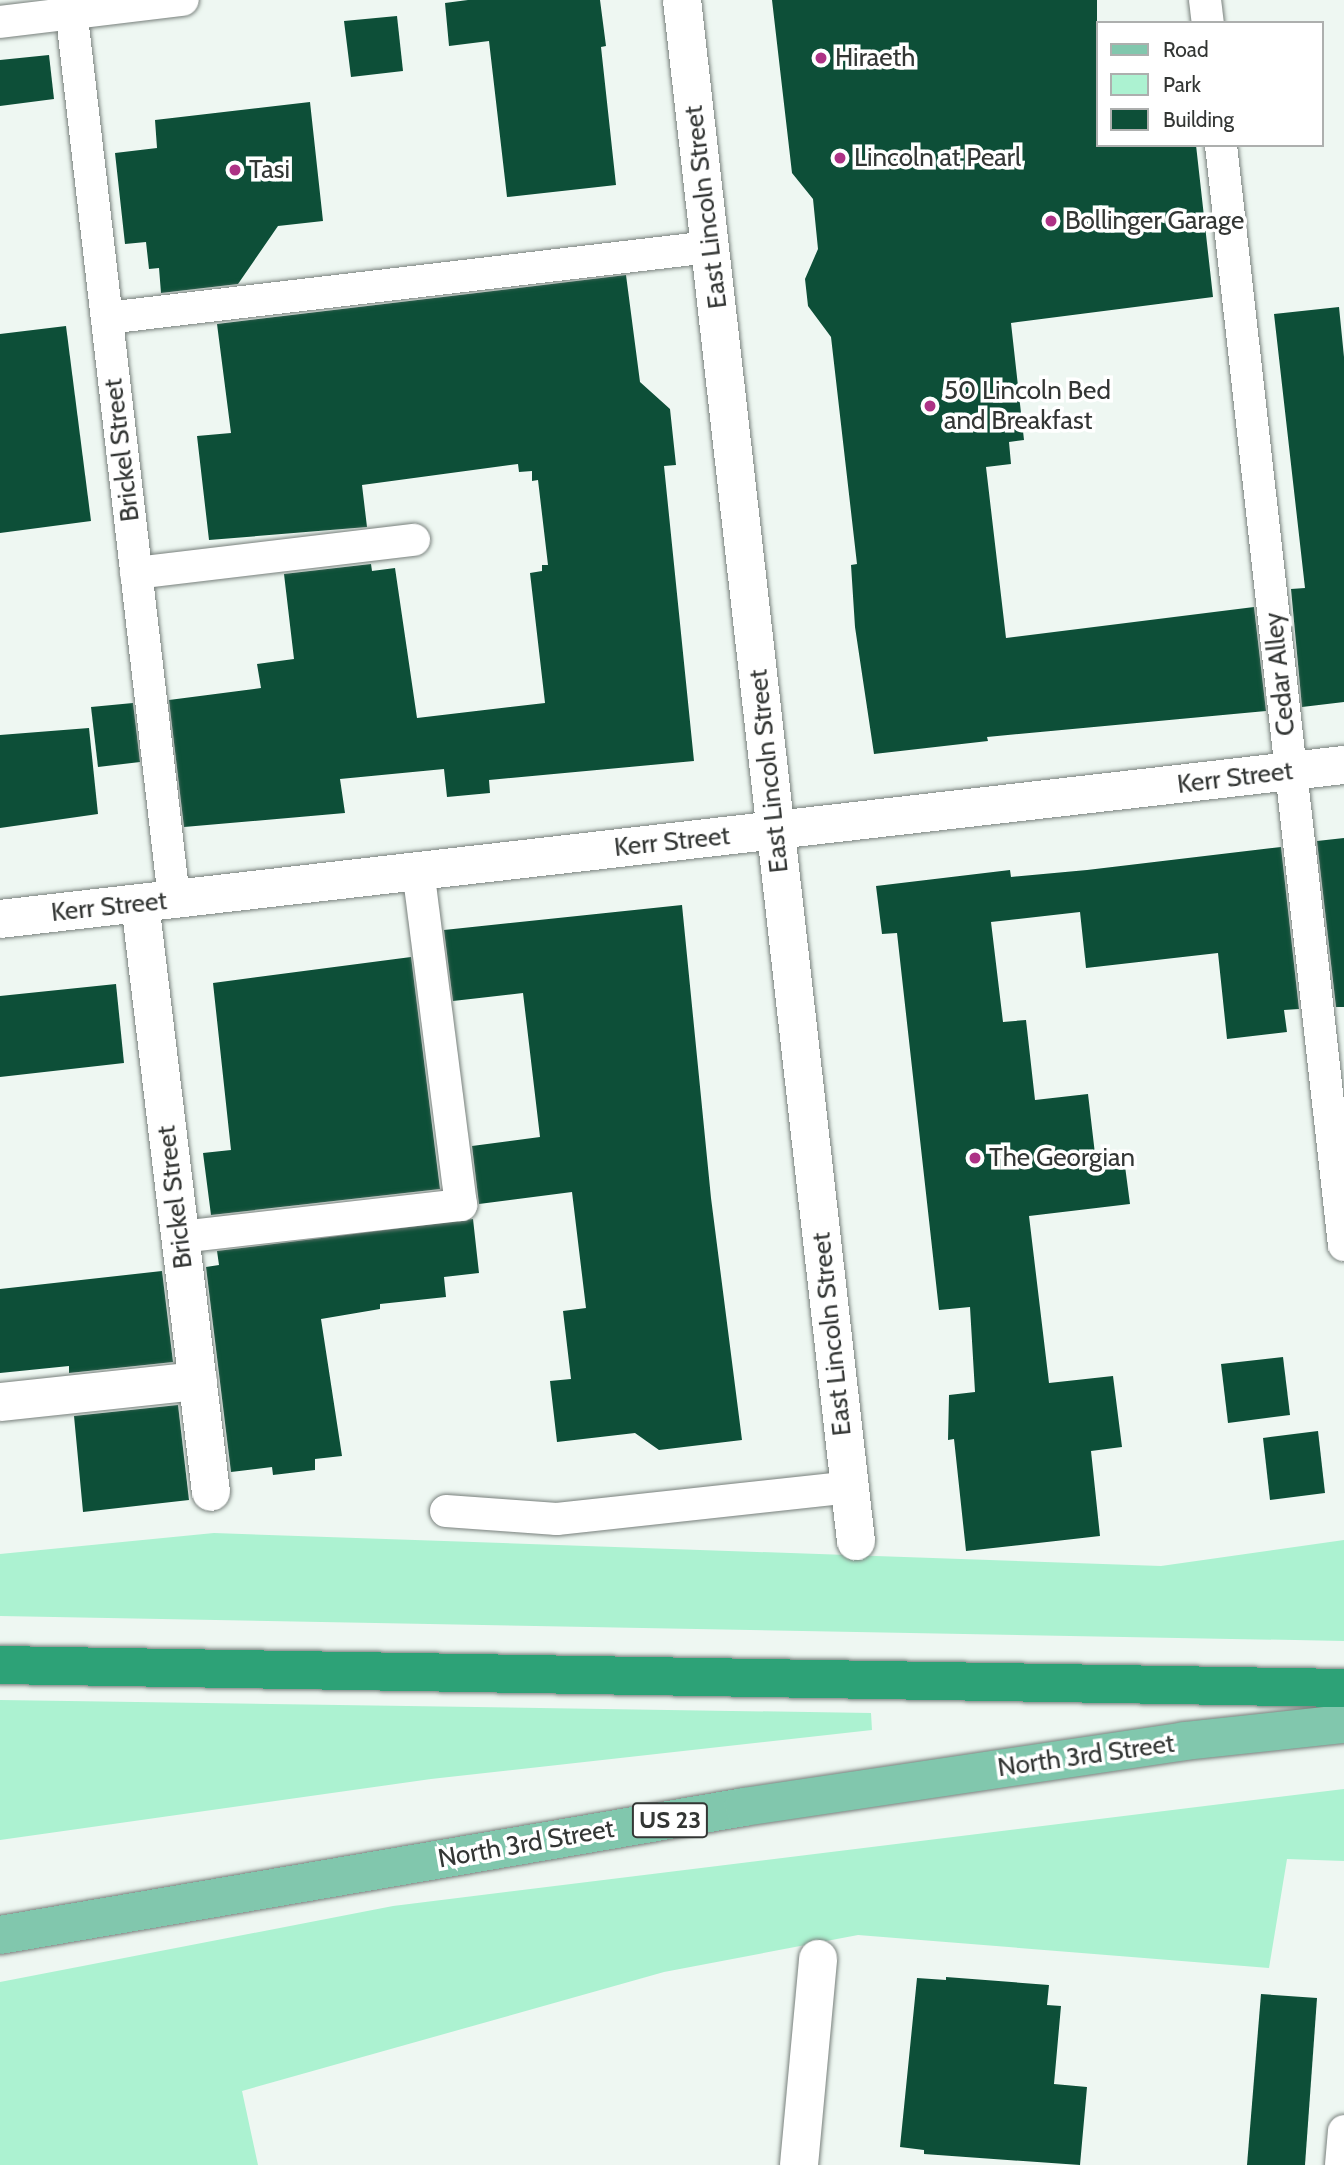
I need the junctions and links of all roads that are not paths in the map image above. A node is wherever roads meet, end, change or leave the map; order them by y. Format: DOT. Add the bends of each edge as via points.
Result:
graph roads {
  1 [pos="183,0"];
  2 [pos="682,0"];
  3 [pos="1205,0"];
  4 [pos="71,7"];
  5 [pos="1208,21"];
  6 [pos="0,22"];
  7 [pos="1221,147"];
  8 [pos="710,247"];
  9 [pos="107,318"];
  10 [pos="414,540"];
  11 [pos="136,573"];
  12 [pos="1344,765"];
  13 [pos="1291,771"];
  14 [pos="776,830"];
  15 [pos="418,871"];
  16 [pos="157,901"];
  17 [pos="0,919"];
  18 [pos="180,1237"];
  19 [pos="1344,1245"];
  20 [pos="198,1381"];
  21 [pos="0,1402"];
  22 [pos="849,1487"];
  23 [pos="211,1492"];
  24 [pos="446,1511"];
  25 [pos="856,1541"];
  26 [pos="0,1665"];
  27 [pos="1344,1688"];
  28 [pos="1344,1724"];
  29 [pos="0,1935"];
  30 [pos="818,1959"];
  31 [pos="1344,2131"];
  32 [pos="799,2165"];
  33 [pos="1341,2165"];
  1 -- 4 [label="lane"];
  2 -- 8 [label="street, East Lincoln Street"];
  3 -- 5 [label="lane"];
  4 -- 6 [label="lane"];
  4 -- 9 [label="lane, Brickel Street"];
  7 -- 13 [label="lane, Cedar Alley"];
  8 -- 9 [label="lane"];
  8 -- 14 [label="street, East Lincoln Street"];
  9 -- 11 [label="lane, Brickel Street"];
  10 -- 11 [label="lane"];
  11 -- 16 [label="lane, Brickel Street"];
  12 -- 13 [label="street, Kerr Street"];
  13 -- 14 [label="street, Kerr Street"];
  13 -- 19 [label="lane, Cedar Alley"];
  14 -- 15 [label="street, Kerr Street"];
  14 -- 22 [label="street, East Lincoln Street"];
  15 -- 16 [label="street, Kerr Street"];
  15 -- 18 [label="lane" via="461,1205"];
  16 -- 17 [label="street, Kerr Street"];
  16 -- 18 [label="street, Brickel Street"];
  18 -- 20 [label="street, Brickel Street"];
  20 -- 21 [label="street"];
  20 -- 23 [label="street, Brickel Street"];
  22 -- 24 [label="lane" via="557,1519"];
  22 -- 25 [label="street, East Lincoln Street"];
  26 -- 27 [label="highway"];
  28 -- 29 [label="main road, North 3rd Street / US 23" via="1184,1741 744,1807"];
  30 -- 32 [label="street"];
  31 -- 33 [label="lane"];
}
